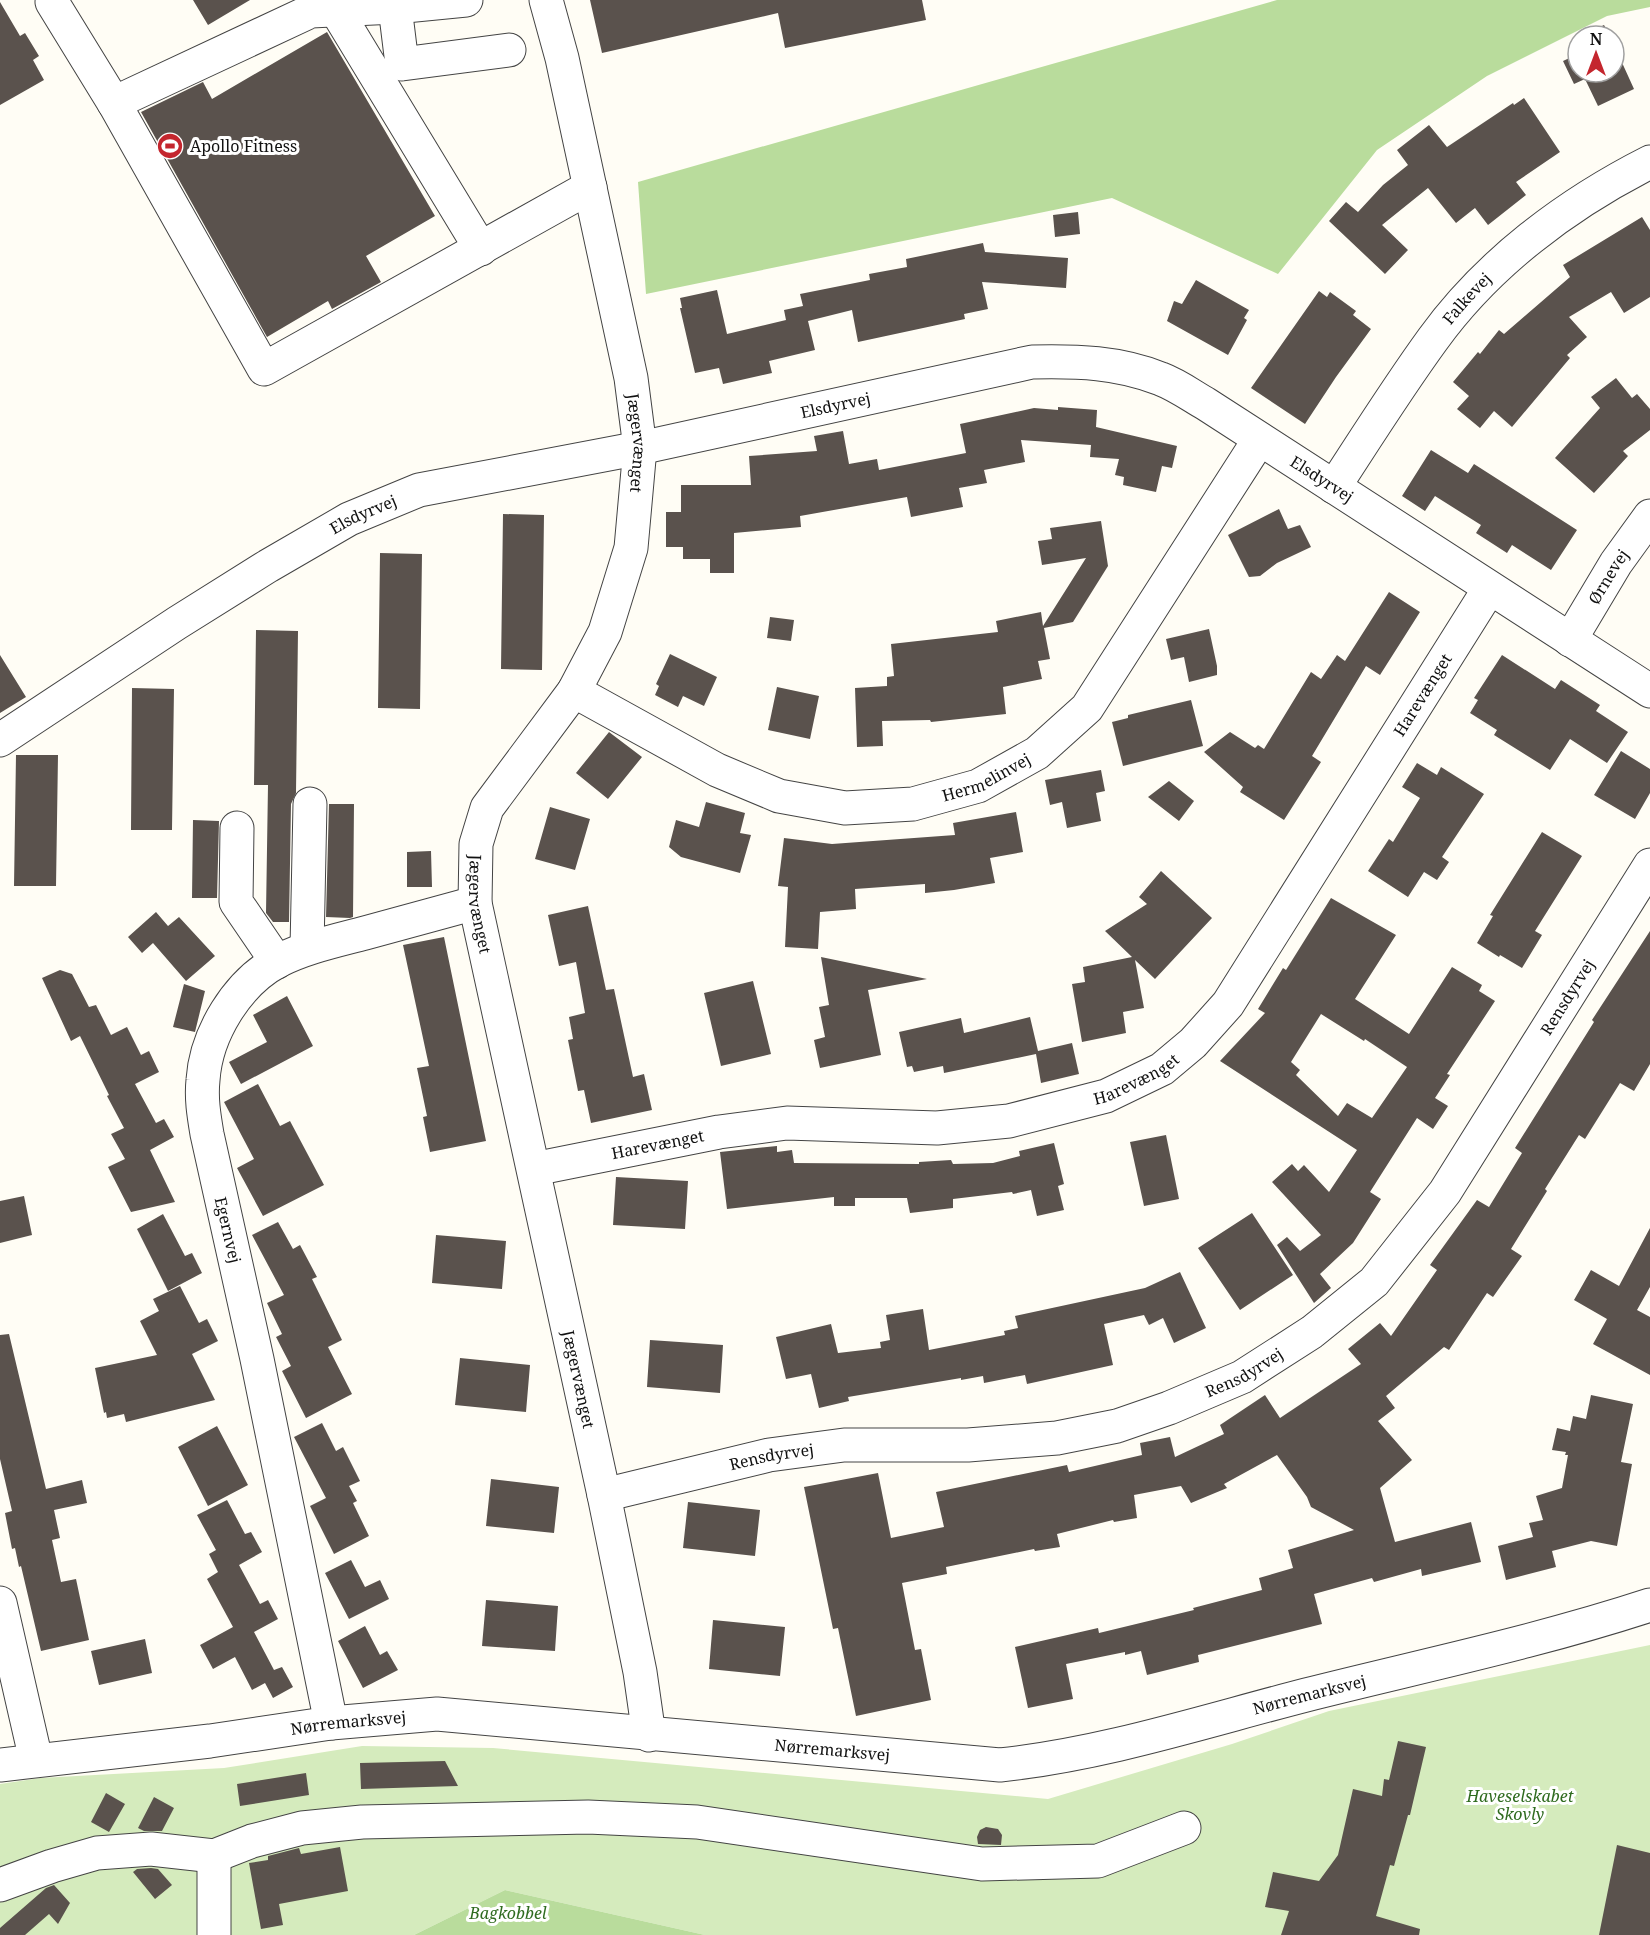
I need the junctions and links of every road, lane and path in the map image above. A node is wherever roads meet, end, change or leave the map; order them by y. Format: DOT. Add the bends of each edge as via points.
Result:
graph roads {
  1 [pos="52,0"];
  2 [pos="466,0"];
  3 [pos="546,0"];
  4 [pos="395,7"];
  5 [pos="336,10"];
  6 [pos="509,50"];
  7 [pos="114,103"];
  8 [pos="1650,162"];
  9 [pos="590,188"];
  10 [pos="481,249"];
  11 [pos="1259,440"];
  12 [pos="640,448"];
  13 [pos="1334,487"];
  14 [pos="1650,516"];
  15 [pos="1490,589"];
  16 [pos="1570,639"];
  17 [pos="574,691"];
  18 [pos="1650,691"];
  19 [pos="0,741"];
  20 [pos="310,804"];
  21 [pos="237,828"];
  22 [pos="1650,866"];
  23 [pos="475,903"];
  24 [pos="308,948"];
  25 [pos="277,962"];
  26 [pos="534,1169"];
  27 [pos="604,1495"];
  28 [pos="0,1603"];
  29 [pos="1650,1605"];
  30 [pos="331,1723"];
  31 [pos="649,1735"];
  32 [pos="36,1760"];
  33 [pos="0,1765"];
  34 [pos="1184,1828"];
  35 [pos="214,1856"];
  36 [pos="0,1885"];
  37 [pos="214,1935"];
  1 -- 7 [label="street"];
  2 -- 4 [label="street"];
  3 -- 9 [label="street, Jægervænget"];
  4 -- 5 [label="street"];
  4 -- 6 [label="street" via="402,64"];
  5 -- 7 [label="street" via="311,11"];
  5 -- 10 [label="street"];
  7 -- 10 [label="street" via="264,369"];
  8 -- 13 [label="street, Falkevej" via="1565,211 1473,291 1433,338"];
  9 -- 10 [label="street"];
  9 -- 12 [label="street, Jægervænget" via="631,378"];
  11 -- 12 [label="street, Elsdyrvej" via="1162,379 1115,365 1064,361 1032,362"];
  11 -- 13 [label="street, Elsdyrvej"];
  11 -- 17 [label="street, Hermelinvej" via="1087,708 1037,753 978,786 913,804 845,808 779,796 717,770"];
  12 -- 17 [label="street, Jægervænget" via="631,548 605,632"];
  12 -- 19 [label="street, Elsdyrvej" via="419,490 349,519 177,623"];
  13 -- 15 [label="street, Elsdyrvej"];
  14 -- 16 [label="street, Ørnevej"];
  15 -- 16 [label="street, Elsdyrvej"];
  15 -- 26 [label="street, Harevænget" via="1228,1004 1193,1043 1162,1069 1106,1096 1009,1121 937,1128 787,1124 719,1132"];
  16 -- 18 [label="street, Elsdyrvej"];
  17 -- 23 [label="street, Jægervænget" via="487,808 476,844"];
  20 -- 24 [label="street"];
  21 -- 25 [label="street" via="236,902"];
  22 -- 27 [label="street, Rensdyrvej" via="1444,1192 1374,1282 1312,1332 1242,1377 1117,1426 1057,1438 968,1445 844,1444 769,1455"];
  23 -- 24 [label="street, Egernvej"];
  23 -- 26 [label="street, Jægervænget"];
  24 -- 25 [label="street, Egernvej"];
  25 -- 30 [label="street, Egernvej" via="249,984 220,1023 207,1058 202,1106"];
  26 -- 27 [label="street, Jægervænget"];
  27 -- 31 [label="street, Jægervænget"];
  28 -- 32 [label="street"];
  29 -- 31 [label="street, Nørremarksvej" via="1579,1628 1049,1760 1000,1765"];
  30 -- 31 [label="street, Nørremarksvej" via="437,1714"];
  30 -- 32 [label="street, Nørremarksvej"];
  32 -- 33 [label="street, Nørremarksvej"];
  34 -- 35 [label="street" via="1098,1861 982,1864 697,1822 588,1817 362,1822 302,1828"];
  35 -- 36 [label="street" via="151,1849 97,1853"];
  35 -- 37 [label="street"];
}
